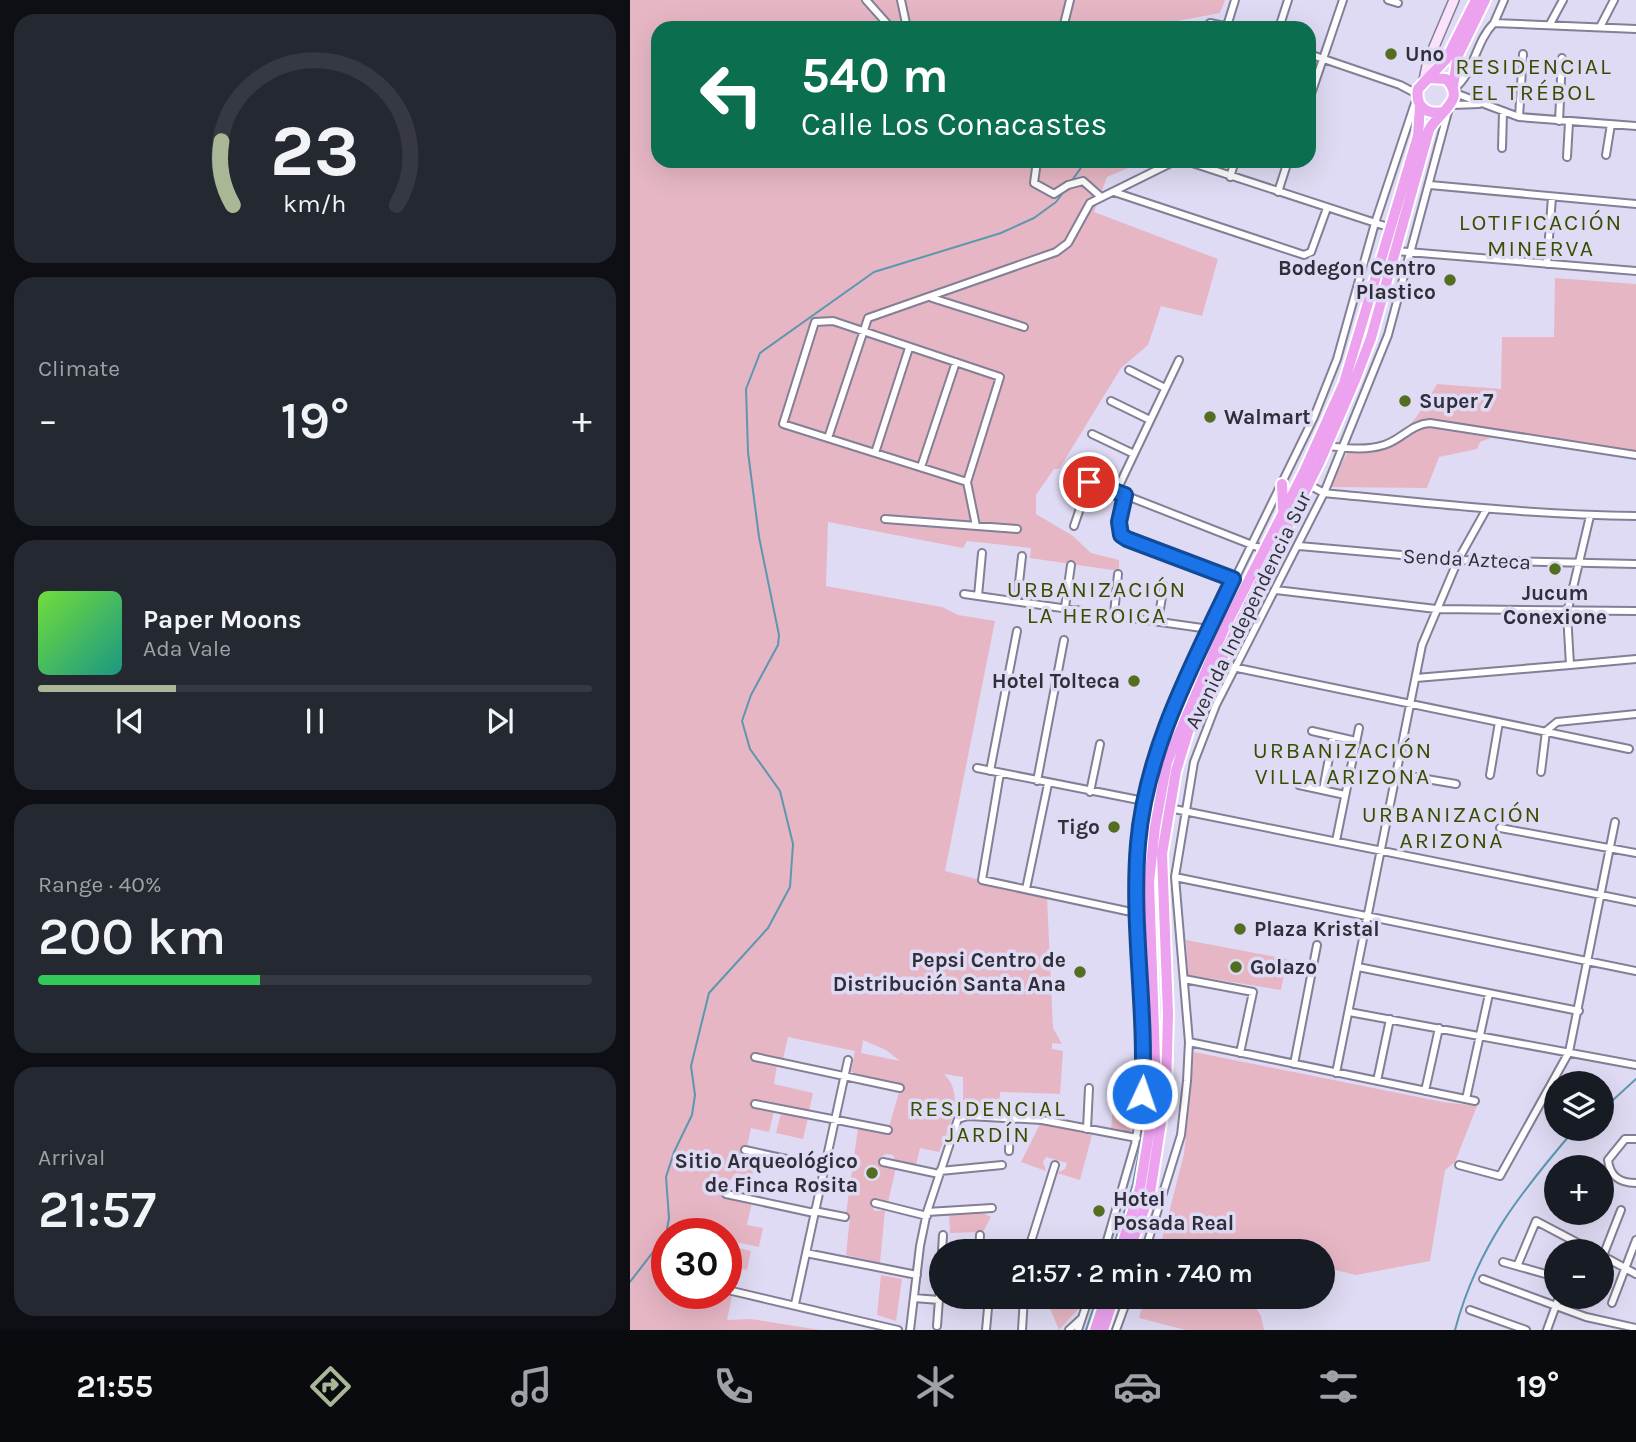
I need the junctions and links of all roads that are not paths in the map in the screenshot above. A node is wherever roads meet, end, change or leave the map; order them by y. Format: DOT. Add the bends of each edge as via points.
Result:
graph roads {
  1 [pos="866,0"];
  2 [pos="901,0"];
  3 [pos="1069,0"];
  4 [pos="1235,0"];
  5 [pos="1288,0"];
  6 [pos="1343,0"];
  7 [pos="1388,0"];
  8 [pos="1454,0"];
  9 [pos="1476,0"];
  10 [pos="1485,0"];
  11 [pos="1504,0"];
  12 [pos="1563,0"];
  13 [pos="1614,0"];
  14 [pos="1398,3"];
  15 [pos="885,21"];
  16 [pos="906,21"];
  17 [pos="1064,21"];
  18 [pos="1231,21"];
  19 [pos="1281,21"];
  20 [pos="1494,23"];
  21 [pos="1550,24"];
  22 [pos="1600,27"];
  23 [pos="1636,29"];
  24 [pos="1523,54"];
  25 [pos="1316,56"];
  26 [pos="1562,58"];
  27 [pos="1323,59"];
  28 [pos="1316,80"];
  29 [pos="1421,90"];
  30 [pos="1451,99"];
  31 [pos="1481,104"];
  32 [pos="1503,112"];
  33 [pos="1520,117"];
  34 [pos="1559,121"];
  35 [pos="1569,122"];
  36 [pos="1611,124"];
  37 [pos="1636,126"];
  38 [pos="1502,148"];
  39 [pos="1606,155"];
  40 [pos="1567,157"];
  41 [pos="1036,168"];
  42 [pos="1161,168"];
  43 [pos="1205,168"];
  44 [pos="1233,168"];
  45 [pos="1286,168"];
  46 [pos="1230,177"];
  47 [pos="1430,185"];
  48 [pos="1114,192"];
  49 [pos="1278,192"];
  50 [pos="1101,197"];
  51 [pos="1552,197"];
  52 [pos="1636,204"];
  53 [pos="1327,208"];
  54 [pos="1375,223"];
  55 [pos="1391,228"];
  56 [pos="1395,251"];
  57 [pos="1410,253"];
  58 [pos="1547,264"];
  59 [pos="1636,271"];
  60 [pos="931,297"];
  61 [pos="1024,327"];
  62 [pos="863,332"];
  63 [pos="909,348"];
  64 [pos="1365,355"];
  65 [pos="1179,360"];
  66 [pos="956,362"];
  67 [pos="1376,363"];
  68 [pos="1129,370"];
  69 [pos="1165,388"];
  70 [pos="1111,401"];
  71 [pos="1150,420"];
  72 [pos="1093,434"];
  73 [pos="828,438"];
  74 [pos="1326,446"];
  75 [pos="1341,447"];
  76 [pos="875,453"];
  77 [pos="1134,454"];
  78 [pos="1636,455"];
  79 [pos="921,467"];
  80 [pos="1076,476"];
  81 [pos="967,482"];
  82 [pos="1089,482"];
  83 [pos="1282,484"];
  84 [pos="1309,485"];
  85 [pos="1116,492"];
  86 [pos="1324,493"];
  87 [pos="1125,495"];
  88 [pos="1486,510"];
  89 [pos="1283,516"];
  90 [pos="1590,516"];
  91 [pos="1636,516"];
  92 [pos="885,519"];
  93 [pos="976,526"];
  94 [pos="1074,526"];
  95 [pos="1017,529"];
  96 [pos="1251,544"];
  97 [pos="1299,546"];
  98 [pos="1265,550"];
  99 [pos="982,553"];
  100 [pos="1022,556"];
  101 [pos="1458,560"];
  102 [pos="1576,564"];
  103 [pos="1636,564"];
  104 [pos="1070,565"];
  105 [pos="1118,574"];
  106 [pos="1233,579"];
  107 [pos="1164,586"];
  108 [pos="1276,590"];
  109 [pos="964,594"];
  110 [pos="978,596"];
  111 [pos="1017,601"];
  112 [pos="1065,607"];
  113 [pos="1436,609"];
  114 [pos="1636,611"];
  115 [pos="1567,612"];
  116 [pos="1114,614"];
  117 [pos="1158,620"];
  118 [pos="1206,628"];
  119 [pos="1017,631"];
  120 [pos="1223,631"];
  121 [pos="1064,640"];
  122 [pos="1636,659"];
  123 [pos="1218,664"];
  124 [pos="1570,664"];
  125 [pos="1236,668"];
  126 [pos="1416,678"];
  127 [pos="1411,704"];
  128 [pos="1636,714"];
  129 [pos="1499,722"];
  130 [pos="1359,728"];
  131 [pos="1312,731"];
  132 [pos="1546,731"];
  133 [pos="1333,736"];
  134 [pos="1356,741"];
  135 [pos="1100,744"];
  136 [pos="1629,749"];
  137 [pos="977,768"];
  138 [pos="990,771"];
  139 [pos="1541,772"];
  140 [pos="1000,773"];
  141 [pos="1398,774"];
  142 [pos="1490,775"];
  143 [pos="1037,781"];
  144 [pos="1048,784"];
  145 [pos="1456,784"];
  146 [pos="1299,785"];
  147 [pos="1324,790"];
  148 [pos="1090,792"];
  149 [pos="1345,794"];
  150 [pos="1144,802"];
  151 [pos="1164,806"];
  152 [pos="1184,811"];
  153 [pos="1615,822"];
  154 [pos="1500,828"];
  155 [pos="1336,841"];
  156 [pos="1610,848"];
  157 [pos="1382,851"];
  158 [pos="1636,853"];
  159 [pos="1175,877"];
  160 [pos="1026,889"];
  161 [pos="1601,894"];
  162 [pos="1636,902"];
  163 [pos="1138,912"];
  164 [pos="1150,916"];
  165 [pos="1367,918"];
  166 [pos="1317,945"];
  167 [pos="1588,961"];
  168 [pos="1358,967"];
  169 [pos="1636,971"];
  170 [pos="1184,979"];
  171 [pos="1489,994"];
  172 [pos="1579,1011"];
  173 [pos="1349,1012"];
  174 [pos="1390,1019"];
  175 [pos="1144,1026"];
  176 [pos="1156,1026"];
  177 [pos="1439,1028"];
  178 [pos="1480,1036"];
  179 [pos="1189,1042"];
  180 [pos="1569,1052"];
  181 [pos="1240,1053"];
  182 [pos="755,1057"];
  183 [pos="848,1060"];
  184 [pos="1294,1064"];
  185 [pos="1636,1065"];
  186 [pos="1336,1073"];
  187 [pos="845,1075"];
  188 [pos="1377,1081"];
  189 [pos="900,1088"];
  190 [pos="1089,1088"];
  191 [pos="1425,1091"];
  192 [pos="1466,1099"];
  193 [pos="1475,1101"];
  194 [pos="755,1104"];
  195 [pos="1010,1118"];
  196 [pos="835,1120"];
  197 [pos="1087,1129"];
  198 [pos="888,1130"];
  199 [pos="1137,1138"];
  200 [pos="1636,1139"];
  201 [pos="745,1150"];
  202 [pos="1009,1151"];
  203 [pos="883,1162"];
  204 [pos="1002,1165"];
  205 [pos="1459,1165"];
  206 [pos="1055,1166"];
  207 [pos="823,1167"];
  208 [pos="939,1172"];
  209 [pos="1636,1184"];
  210 [pos="726,1194"];
  211 [pos="875,1203"];
  212 [pos="992,1208"];
  213 [pos="1621,1210"];
  214 [pos="814,1212"];
  215 [pos="927,1214"];
  216 [pos="845,1217"];
  217 [pos="943,1235"];
  218 [pos="980,1235"];
  219 [pos="943,1239"];
  220 [pos="980,1239"];
  221 [pos="1032,1239"];
  222 [pos="1108,1239"];
  223 [pos="1124,1239"];
  224 [pos="1133,1239"];
  225 [pos="1149,1239"];
  226 [pos="1565,1239"];
  227 [pos="1610,1239"];
  228 [pos="1636,1240"];
  229 [pos="806,1253"];
  230 [pos="1503,1262"];
  231 [pos="1614,1263"];
  232 [pos="1518,1264"];
  233 [pos="1625,1267"];
  234 [pos="1544,1274"];
  235 [pos="1636,1274"];
  236 [pos="917,1275"];
  237 [pos="1483,1279"];
  238 [pos="742,1293"];
  239 [pos="1614,1297"];
  240 [pos="914,1298"];
  241 [pos="929,1299"];
  242 [pos="1544,1302"];
  243 [pos="795,1304"];
  244 [pos="938,1309"];
  245 [pos="988,1309"];
  246 [pos="1023,1309"];
  247 [pos="1086,1309"];
  248 [pos="1101,1309"];
  249 [pos="1110,1309"];
  250 [pos="1124,1309"];
  251 [pos="1553,1309"];
  252 [pos="1563,1309"];
  253 [pos="1470,1310"];
  254 [pos="1083,1318"];
  255 [pos="937,1326"];
  256 [pos="1611,1326"];
  257 [pos="1636,1328"];
  258 [pos="898,1330"];
  259 [pos="911,1330"];
  260 [pos="986,1330"];
  261 [pos="1022,1330"];
  262 [pos="1069,1330"];
  263 [pos="1078,1330"];
  264 [pos="1095,1330"];
  265 [pos="1103,1330"];
  266 [pos="1116,1330"];
  267 [pos="1526,1330"];
  268 [pos="1547,1330"];
  1 -- 15 [label="street"];
  2 -- 16 [label="street"];
  3 -- 17 [label="street"];
  4 -- 18 [label="street"];
  5 -- 19 [label="street"];
  6 -- 27 [label="street"];
  7 -- 14 [label="street"];
  8 -- 29 [label="street"];
  9 -- 29 [label="highway" via="1447,58"];
  10 -- 30 [label="highway, Avenida Independencia Sur" via="1458,55"];
  11 -- 20 [label="street"];
  12 -- 21 [label="street"];
  13 -- 22 [label="street"];
  20 -- 21 [label="street"];
  20 -- 30 [label="street"];
  21 -- 22 [label="street"];
  22 -- 23 [label="street"];
  24 -- 33 [label="street"];
  25 -- 27 [label="street"];
  26 -- 34 [label="street"];
  27 -- 28 [label="street"];
  27 -- 29 [label="street"];
  29 -- 30 [label="highway" via="1442,77"];
  29 -- 30 [label="highway" via="1430,113"];
  29 -- 54 [label="street"];
  29 -- 55 [label="highway, Avenida Independencia Sur" via="1418,136"];
  30 -- 31 [label="street"];
  30 -- 31 [label="street" via="1474,98"];
  30 -- 47 [label="street"];
  30 -- 56 [label="highway, Avenida Independencia Sur" via="1429,130"];
  31 -- 32 [label="street"];
  32 -- 33 [label="street"];
  32 -- 38 [label="street"];
  33 -- 34 [label="street"];
  34 -- 35 [label="street"];
  35 -- 36 [label="street"];
  35 -- 40 [label="street"];
  36 -- 37 [label="street"];
  36 -- 39 [label="street"];
  41 -- 50 [label="street" via="1034,183 1054,194 1083,181"];
  42 -- 48 [label="street"];
  43 -- 46 [label="street"];
  44 -- 46 [label="street"];
  45 -- 49 [label="street"];
  46 -- 49 [label="street"];
  47 -- 51 [label="street"];
  47 -- 57 [label="street"];
  48 -- 50 [label="street"];
  48 -- 53 [label="street" via="1304,255 1311,252"];
  49 -- 53 [label="street"];
  50 -- 60 [label="street" via="1084,210 1063,248"];
  51 -- 52 [label="street"];
  51 -- 58 [label="street"];
  53 -- 54 [label="street"];
  54 -- 55 [label="street"];
  54 -- 83 [label="street" via="1337,359"];
  55 -- 89 [label="highway, Avenida Independencia Sur" via="1353,361"];
  56 -- 57 [label="street"];
  56 -- 64 [label="highway, Avenida Independencia Sur"];
  57 -- 58 [label="street"];
  57 -- 67 [label="street"];
  58 -- 59 [label="street"];
  60 -- 61 [label="street"];
  60 -- 62 [label="street" via="876,313 868,318"];
  62 -- 63 [label="street"];
  62 -- 73 [label="street"];
  62 -- 73 [label="street" via="833,321 815,322 783,424"];
  63 -- 66 [label="street"];
  63 -- 76 [label="street"];
  64 -- 67 [label="street"];
  64 -- 74 [label="highway, Avenida Independencia Sur"];
  65 -- 69 [label="street"];
  66 -- 79 [label="street"];
  66 -- 81 [label="street" via="1001,379"];
  67 -- 75 [label="street"];
  68 -- 69 [label="street"];
  69 -- 71 [label="street"];
  70 -- 71 [label="street"];
  71 -- 77 [label="street"];
  72 -- 77 [label="street"];
  73 -- 76 [label="street"];
  74 -- 75 [label="street"];
  74 -- 84 [label="highway, Avenida Independencia Sur"];
  75 -- 78 [label="street" via="1387,445 1415,426 1430,424"];
  75 -- 86 [label="street"];
  76 -- 79 [label="street"];
  77 -- 85 [label="street"];
  79 -- 81 [label="street"];
  80 -- 82 [label="street"];
  81 -- 93 [label="street"];
  82 -- 85 [label="street"];
  82 -- 94 [label="street"];
  83 -- 89 [label="highway"];
  83 -- 96 [label="street"];
  84 -- 86 [label="street"];
  84 -- 123 [label="highway, Avenida Independencia Sur"];
  85 -- 87 [label="street"];
  86 -- 88 [label="street"];
  86 -- 97 [label="street"];
  87 -- 96 [label="street"];
  87 -- 106 [label="street" via="1121,535"];
  88 -- 90 [label="street"];
  88 -- 101 [label="street"];
  89 -- 98 [label="highway, Avenida Independencia Sur"];
  90 -- 91 [label="street"];
  90 -- 102 [label="street"];
  92 -- 93 [label="street"];
  93 -- 95 [label="street"];
  96 -- 98 [label="street"];
  96 -- 106 [label="street"];
  97 -- 101 [label="street, Senda Azteca"];
  97 -- 108 [label="street"];
  98 -- 120 [label="highway, Avenida Independencia Sur"];
  99 -- 110 [label="street"];
  100 -- 111 [label="street"];
  101 -- 102 [label="street, Senda Azteca"];
  101 -- 113 [label="street"];
  102 -- 103 [label="street, Senda Azteca"];
  102 -- 115 [label="street"];
  104 -- 112 [label="street"];
  105 -- 116 [label="street"];
  106 -- 118 [label="street"];
  107 -- 117 [label="street"];
  108 -- 113 [label="street"];
  108 -- 125 [label="street"];
  109 -- 110 [label="street"];
  110 -- 111 [label="street"];
  111 -- 112 [label="street"];
  112 -- 116 [label="street"];
  113 -- 115 [label="street"];
  113 -- 126 [label="street"];
  114 -- 115 [label="street"];
  115 -- 124 [label="street"];
  116 -- 117 [label="street"];
  117 -- 118 [label="street"];
  118 -- 120 [label="street"];
  118 -- 150 [label="street" via="1171,713"];
  119 -- 138 [label="street"];
  120 -- 151 [label="highway, Avenida Independencia Sur" via="1167,762"];
  121 -- 143 [label="street"];
  122 -- 124 [label="street"];
  123 -- 125 [label="street"];
  123 -- 151 [label="highway, Avenida Independencia Sur" via="1192,719"];
  124 -- 126 [label="street"];
  125 -- 127 [label="street"];
  125 -- 152 [label="street" via="1194,762"];
  126 -- 127 [label="street"];
  127 -- 129 [label="street"];
  127 -- 141 [label="street"];
  128 -- 132 [label="street" via="1561,720"];
  129 -- 132 [label="street"];
  129 -- 142 [label="street"];
  130 -- 134 [label="street"];
  131 -- 133 [label="street"];
  132 -- 136 [label="street"];
  132 -- 139 [label="street"];
  133 -- 134 [label="street"];
  133 -- 147 [label="street"];
  134 -- 149 [label="street"];
  135 -- 148 [label="street"];
  137 -- 138 [label="street"];
  138 -- 140 [label="street"];
  140 -- 143 [label="street"];
  140 -- 160 [label="street" via="982,880"];
  141 -- 145 [label="street"];
  141 -- 157 [label="street"];
  143 -- 144 [label="street"];
  144 -- 148 [label="street"];
  144 -- 160 [label="street"];
  146 -- 147 [label="street"];
  147 -- 149 [label="street"];
  148 -- 150 [label="street"];
  149 -- 155 [label="street"];
  150 -- 151 [label="street"];
  150 -- 163 [label="street" via="1138,843"];
  151 -- 152 [label="street"];
  151 -- 164 [label="highway, Avenida Independencia Sur" via="1150,868"];
  151 -- 224 [label="highway, Avenida Independencia Sur" via="1167,1090 1150,1192"];
  152 -- 155 [label="street"];
  152 -- 159 [label="street"];
  153 -- 156 [label="street"];
  154 -- 156 [label="street"];
  155 -- 157 [label="street"];
  156 -- 158 [label="street"];
  156 -- 161 [label="street"];
  157 -- 161 [label="street"];
  157 -- 165 [label="street"];
  159 -- 165 [label="street"];
  159 -- 170 [label="street"];
  160 -- 163 [label="street"];
  161 -- 162 [label="street"];
  161 -- 167 [label="street"];
  163 -- 164 [label="street"];
  163 -- 175 [label="street"];
  164 -- 176 [label="highway, Avenida Independencia Sur"];
  165 -- 167 [label="street"];
  165 -- 168 [label="street"];
  166 -- 184 [label="street"];
  167 -- 169 [label="street"];
  167 -- 172 [label="street"];
  168 -- 171 [label="street"];
  168 -- 173 [label="street"];
  170 -- 179 [label="street"];
  170 -- 181 [label="street" via="1253,992"];
  171 -- 172 [label="street"];
  171 -- 178 [label="street"];
  172 -- 180 [label="street"];
  173 -- 174 [label="street"];
  173 -- 186 [label="street"];
  174 -- 177 [label="street"];
  174 -- 188 [label="street"];
  175 -- 176 [label="street"];
  175 -- 199 [label="street"];
  176 -- 223 [label="highway, Avenida Independencia Sur" via="1150,1140"];
  177 -- 178 [label="street"];
  177 -- 191 [label="street"];
  178 -- 180 [label="street"];
  178 -- 192 [label="street"];
  179 -- 181 [label="street"];
  179 -- 225 [label="street" via="1181,1135"];
  180 -- 185 [label="street"];
  180 -- 205 [label="street" via="1500,1176"];
  181 -- 184 [label="street"];
  182 -- 187 [label="street"];
  183 -- 187 [label="street"];
  184 -- 186 [label="street"];
  186 -- 188 [label="street"];
  187 -- 189 [label="street"];
  187 -- 196 [label="street"];
  188 -- 191 [label="street"];
  190 -- 197 [label="street"];
  191 -- 192 [label="street"];
  192 -- 193 [label="street"];
  194 -- 196 [label="street"];
  195 -- 197 [label="street"];
  195 -- 202 [label="street"];
  195 -- 208 [label="street" via="958,1119"];
  196 -- 198 [label="street"];
  196 -- 207 [label="street"];
  197 -- 199 [label="street"];
  199 -- 222 [label="street"];
  200 -- 209 [label="street" via="1625,1139 1610,1154 1608,1164 1618,1179"];
  201 -- 207 [label="street"];
  203 -- 208 [label="street"];
  204 -- 208 [label="street"];
  206 -- 221 [label="street"];
  207 -- 214 [label="street"];
  208 -- 215 [label="street"];
  210 -- 214 [label="street"];
  211 -- 215 [label="street"];
  212 -- 215 [label="street"];
  213 -- 227 [label="street"];
  214 -- 216 [label="street"];
  214 -- 229 [label="street"];
  215 -- 236 [label="street"];
  217 -- 219 [label="street"];
  218 -- 220 [label="street"];
  226 -- 232 [label="street" via="1536,1221"];
  228 -- 233 [label="street"];
  229 -- 236 [label="street"];
  229 -- 243 [label="street"];
  230 -- 232 [label="street"];
  231 -- 233 [label="street"];
  232 -- 234 [label="street"];
  233 -- 235 [label="street"];
  233 -- 239 [label="street"];
  236 -- 240 [label="street"];
  237 -- 242 [label="street"];
  238 -- 243 [label="street"];
  240 -- 241 [label="street"];
  240 -- 259 [label="street"];
  243 -- 258 [label="street"];
  244 -- 255 [label="street"];
  245 -- 260 [label="street"];
  246 -- 261 [label="street"];
  247 -- 254 [label="street"];
  248 -- 264 [label="highway"];
  249 -- 265 [label="highway"];
  250 -- 266 [label="street"];
  251 -- 268 [label="street"];
  252 -- 256 [label="street"];
  253 -- 267 [label="street"];
  254 -- 262 [label="street"];
  254 -- 263 [label="street"];
  256 -- 257 [label="street"];
}
